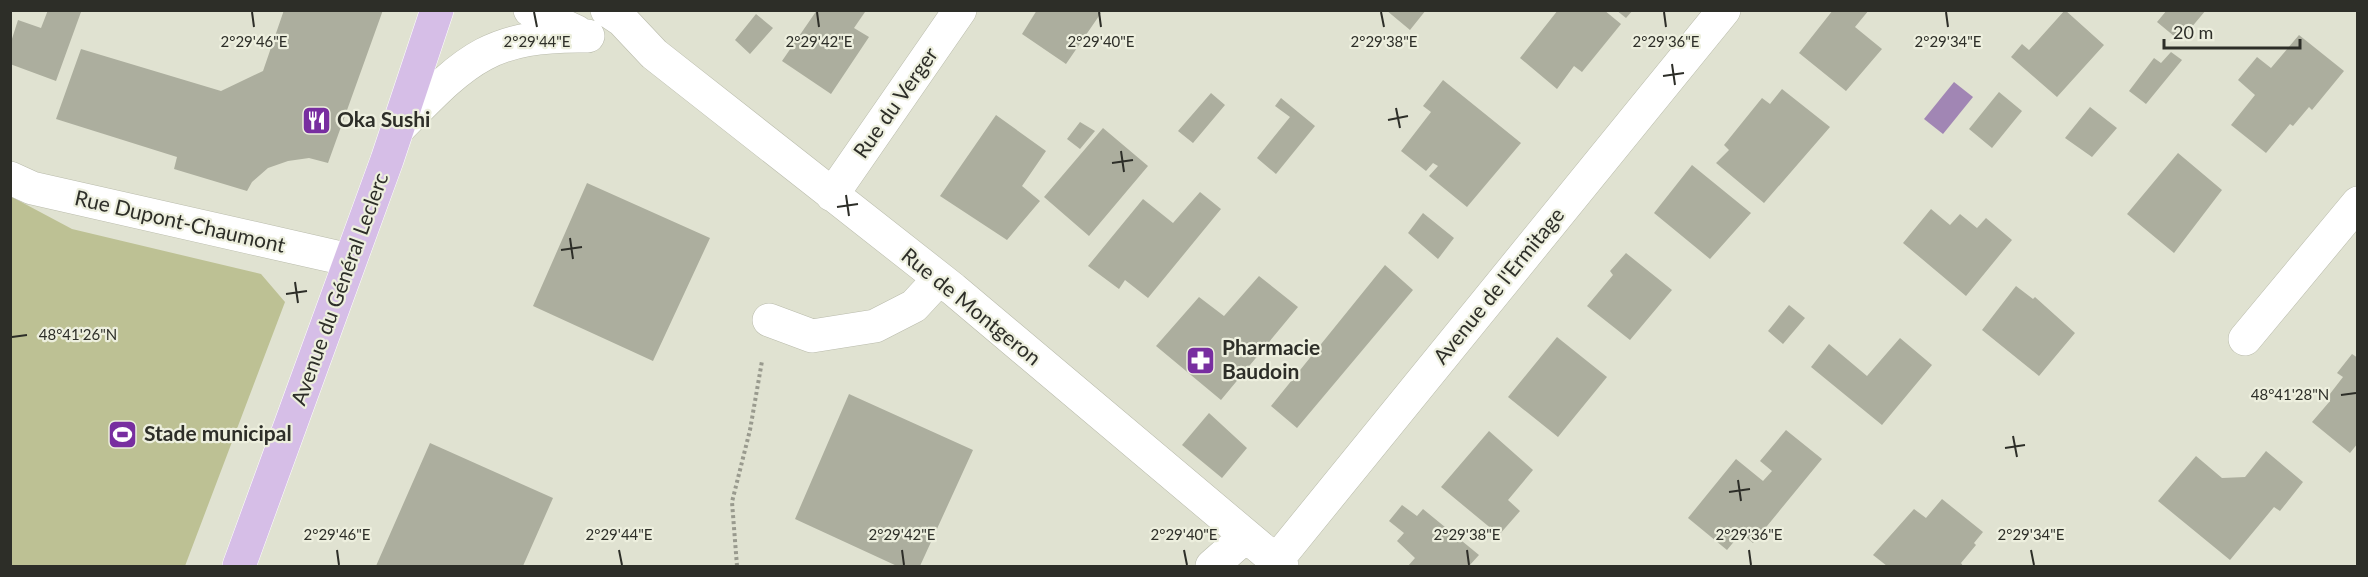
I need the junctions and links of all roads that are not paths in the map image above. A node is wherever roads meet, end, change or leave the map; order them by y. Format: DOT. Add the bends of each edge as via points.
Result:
graph roads {
  1 [pos="438,10"];
  2 [pos="530,10"];
  3 [pos="960,10"];
  4 [pos="1724,10"];
  5 [pos="597,23"];
  6 [pos="398,129"];
  7 [pos="10,178"];
  8 [pos="832,195"];
  9 [pos="2358,203"];
  10 [pos="350,260"];
  11 [pos="939,279"];
  12 [pos="769,320"];
  13 [pos="2245,339"];
  14 [pos="1246,536"];
  15 [pos="1279,564"];
  16 [pos="239,567"];
  17 [pos="1212,567"];
  1 -- 6 [label="main road, Avenue du Général Leclerc"];
  2 -- 5 [label="street, Rue de Montgeron" via="562,27"];
  3 -- 8 [label="street, Rue du Verger"];
  4 -- 15 [label="street, Avenue de l'Ermitage"];
  5 -- 6 [label="street" via="517,40 490,50 456,71"];
  5 -- 8 [label="street, Rue de Montgeron" via="622,20 654,54"];
  6 -- 10 [label="main road, Avenue du Général Leclerc"];
  7 -- 10 [label="street, Rue Dupont-Chaumont" via="32,188"];
  8 -- 11 [label="street, Rue de Montgeron"];
  9 -- 13 [label="street"];
  10 -- 16 [label="main road, Avenue du Général Leclerc"];
  11 -- 12 [label="street" via="914,306 875,326 812,336"];
  11 -- 14 [label="street, Rue de Montgeron"];
  14 -- 15 [label="street, Rue de Montgeron"];
  14 -- 17 [label="street"];
}
